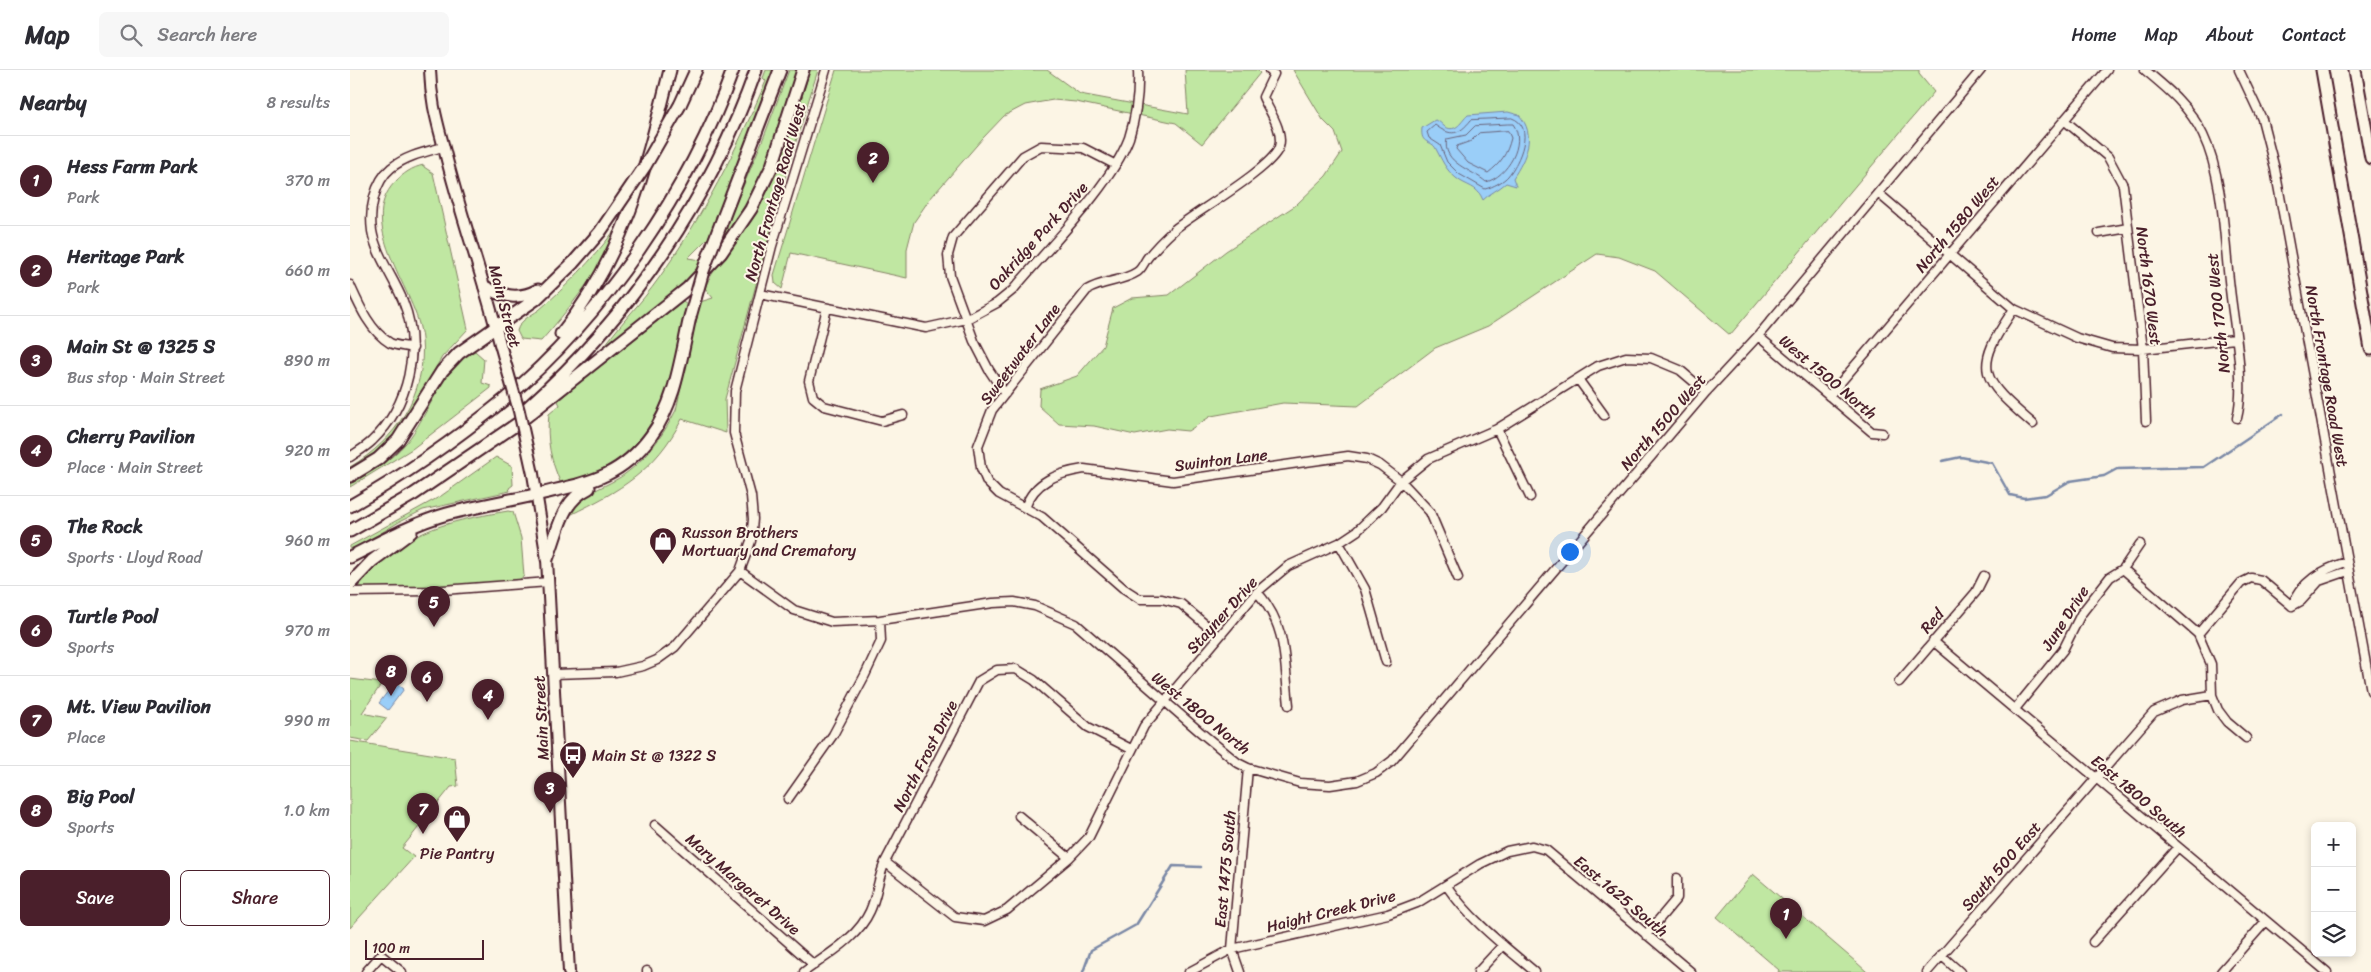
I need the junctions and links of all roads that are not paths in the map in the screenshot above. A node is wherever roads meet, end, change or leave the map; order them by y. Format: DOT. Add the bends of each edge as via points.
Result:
graph roads {
  1 [pos="430,70"];
  2 [pos="670,70"];
  3 [pos="696,70"];
  4 [pos="732,70"];
  5 [pos="756,70"];
  6 [pos="780,70"];
  7 [pos="803,70"];
  8 [pos="826,70"];
  9 [pos="1138,70"];
  10 [pos="1269,70"];
  11 [pos="1981,70"];
  12 [pos="2107,70"];
  13 [pos="2145,70"];
  14 [pos="2239,70"];
  15 [pos="2322,70"];
  16 [pos="2355,70"];
  17 [pos="2064,120"];
  18 [pos="444,147"];
  19 [pos="2371,158"];
  20 [pos="1114,164"];
  21 [pos="1878,193"];
  22 [pos="2128,228"];
  23 [pos="2099,233"];
  24 [pos="1950,255"];
  25 [pos="553,282"];
  26 [pos="350,284"];
  27 [pos="486,287"];
  28 [pos="760,294"];
  29 [pos="827,308"];
  30 [pos="2014,309"];
  31 [pos="967,319"];
  32 [pos="495,326"];
  33 [pos="1758,336"];
  34 [pos="2235,339"];
  35 [pos="413,348"];
  36 [pos="2143,349"];
  37 [pos="2371,349"];
  38 [pos="1578,379"];
  39 [pos="1706,392"];
  40 [pos="1005,394"];
  41 [pos="1829,396"];
  42 [pos="903,415"];
  43 [pos="1604,415"];
  44 [pos="2237,418"];
  45 [pos="479,419"];
  46 [pos="2146,421"];
  47 [pos="2033,424"];
  48 [pos="1497,429"];
  49 [pos="1882,433"];
  50 [pos="480,448"];
  51 [pos="350,456"];
  52 [pos="606,475"];
  53 [pos="350,476"];
  54 [pos="1400,481"];
  55 [pos="538,494"];
  56 [pos="1530,497"];
  57 [pos="350,506"];
  58 [pos="1025,508"];
  59 [pos="421,524"];
  60 [pos="350,531"];
  61 [pos="1340,543"];
  62 [pos="2140,544"];
  63 [pos="350,557"];
  64 [pos="547,559"];
  65 [pos="2346,562"];
  66 [pos="2123,569"];
  67 [pos="2348,570"];
  68 [pos="740,571"];
  69 [pos="1984,576"];
  70 [pos="1458,578"];
  71 [pos="549,582"];
  72 [pos="350,584"];
  73 [pos="350,592"];
  74 [pos="1256,592"];
  75 [pos="2292,606"];
  76 [pos="880,620"];
  77 [pos="2198,634"];
  78 [pos="1219,636"];
  79 [pos="1933,641"];
  80 [pos="1386,662"];
  81 [pos="554,674"];
  82 [pos="1899,682"];
  83 [pos="2371,691"];
  84 [pos="2212,695"];
  85 [pos="1165,702"];
  86 [pos="1289,705"];
  87 [pos="2015,710"];
  88 [pos="2246,738"];
  89 [pos="1131,749"];
  90 [pos="1248,768"];
  91 [pos="2096,777"];
  92 [pos="1357,782"];
  93 [pos="788,799"];
  94 [pos="1019,816"];
  95 [pos="655,825"];
  96 [pos="1532,846"];
  97 [pos="2178,847"];
  98 [pos="1069,858"];
  99 [pos="885,862"];
  100 [pos="1677,878"];
  101 [pos="1446,885"];
  102 [pos="2266,921"];
  103 [pos="1646,935"];
  104 [pos="2093,942"];
  105 [pos="1503,945"];
  106 [pos="1232,949"];
  107 [pos="1941,955"];
  108 [pos="814,964"];
  109 [pos="366,972"];
  110 [pos="402,972"];
  111 [pos="569,972"];
  112 [pos="804,972"];
  113 [pos="1189,972"];
  114 [pos="1240,972"];
  115 [pos="1478,972"];
  116 [pos="1535,972"];
  117 [pos="1691,972"];
  118 [pos="1927,972"];
  119 [pos="1960,972"];
  120 [pos="2222,972"];
  121 [pos="2327,972"];
  1 -- 18 [label="main road, Main Street" via="431,96"];
  2 -- 45 [label="highway" via="628,218 605,267 581,307 558,336"];
  3 -- 25 [label="highway, bridge" via="645,166 600,232"];
  4 -- 45 [label="highway" via="715,114 678,187 620,275 542,363"];
  5 -- 50 [label="highway" via="696,199 630,297 572,365"];
  6 -- 52 [label="highway, bridge" via="702,271 675,382 661,421 627,462"];
  7 -- 50 [label="highway" via="772,166 751,210 721,253 670,304 517,424"];
  8 -- 28 [label="street, North Frontage Road West"];
  9 -- 20 [label="street, Oakridge Park Drive" via="1139,90 1133,124"];
  10 -- 40 [label="street, Sweetwater Lane" via="1274,74 1263,97 1280,131 1279,148 1266,163 1163,239 1136,272 1086,290"];
  11 -- 21 [label="street, North 1500 West"];
  12 -- 17 [label="street, North 1580 West"];
  13 -- 34 [label="street, North 1700 West" via="2174,94 2196,123 2214,166"];
  14 -- 65 [label="street, North Frontage Road West" via="2262,118 2275,169"];
  15 -- 37 [label="highway"];
  16 -- 19 [label="highway"];
  17 -- 22 [label="street, North 1670 West" via="2108,157 2123,185"];
  17 -- 24 [label="street, North 1580 West"];
  18 -- 27 [label="main road, Main Street"];
  18 -- 35 [label="street" via="406,158 389,169 378,185 372,207 372,232 404,301 412,329"];
  20 -- 31 [label="street, Oakridge Park Drive" via="1102,185 1013,290"];
  20 -- 31 [label="street" via="1083,148 1060,145 1040,146 1023,156 953,237 948,255 950,276"];
  21 -- 24 [label="street"];
  21 -- 33 [label="street, North 1500 West"];
  22 -- 23 [label="street"];
  22 -- 36 [label="street, North 1670 West"];
  24 -- 30 [label="street"];
  24 -- 41 [label="street, North 1580 West"];
  25 -- 27 [label="highway" via="527,296 498,294"];
  25 -- 32 [label="highway" via="536,299"];
  26 -- 35 [label="street" via="377,332 391,344"];
  27 -- 32 [label="main road, Main Street"];
  28 -- 29 [label="street, Oakridge Park Drive"];
  28 -- 68 [label="street, North Frontage Road West" via="735,392 733,412 734,432 751,496 753,519 751,541"];
  29 -- 31 [label="street, Oakridge Park Drive" via="926,328"];
  29 -- 42 [label="street" via="810,381 813,397 824,406 882,421"];
  30 -- 36 [label="street" via="2077,338 2112,348"];
  30 -- 47 [label="street" via="1993,340 1986,361 1990,382"];
  31 -- 40 [label="street" via="983,360"];
  32 -- 53 [label="highway" via="459,353 442,371 392,447"];
  32 -- 55 [label="main road, Main Street, bridge"];
  33 -- 39 [label="street, North 1500 West"];
  33 -- 41 [label="street, West 1500 North"];
  34 -- 36 [label="street"];
  34 -- 44 [label="street, North 1700 West" via="2241,402"];
  35 -- 51 [label="street" via="405,390 392,416 372,441"];
  36 -- 46 [label="street, North 1670 West"];
  38 -- 39 [label="street, Stayner Drive" via="1598,366 1626,357 1652,358 1680,370"];
  38 -- 43 [label="street"];
  38 -- 48 [label="street, Stayner Drive"];
  39 -- 92 [label="street, North 1500 West" via="1392,761"];
  40 -- 58 [label="street, Sweetwater Lane" via="982,430 978,456 987,482 1007,500"];
  41 -- 49 [label="street, West 1500 North" via="1872,432"];
  45 -- 57 [label="highway" via="419,464"];
  48 -- 54 [label="street, Stayner Drive" via="1428,459"];
  48 -- 56 [label="street"];
  50 -- 60 [label="highway" via="414,494"];
  52 -- 55 [label="highway" via="575,487"];
  52 -- 64 [label="highway" via="567,505"];
  54 -- 58 [label="street, Swinton Lane" via="1380,465 1348,456 1173,481 1084,469 1043,482 1033,491"];
  54 -- 61 [label="street, Stayner Drive" via="1372,518"];
  54 -- 70 [label="street, Swinton Lane" via="1430,512"];
  55 -- 59 [label="highway" via="446,515"];
  55 -- 64 [label="main road, Main Street"];
  58 -- 78 [label="street, Sweetwater Lane" via="1042,517 1123,588 1140,599 1162,599 1181,604"];
  59 -- 63 [label="highway"];
  59 -- 72 [label="highway" via="372,561"];
  61 -- 74 [label="street, Stayner Drive" via="1288,566"];
  61 -- 80 [label="street" via="1365,589"];
  62 -- 66 [label="street, June Drive"];
  64 -- 71 [label="main road, Main Street"];
  65 -- 67 [label="street, North Frontage Road West"];
  65 -- 75 [label="street" via="2313,577 2296,596"];
  66 -- 77 [label="street"];
  66 -- 87 [label="street, June Drive" via="2110,577 2080,614 2064,650"];
  67 -- 75 [label="street" via="2319,580 2301,601"];
  67 -- 83 [label="street, North Frontage Road West"];
  68 -- 76 [label="street, West 1800 North" via="794,610 832,622"];
  68 -- 81 [label="street" via="685,636 657,660 616,672"];
  69 -- 79 [label="street, Red" via="1976,592"];
  71 -- 73 [label="street" via="430,591"];
  71 -- 81 [label="main road, Main Street"];
  74 -- 78 [label="street, Stayner Drive"];
  74 -- 86 [label="street" via="1267,603 1280,628"];
  75 -- 77 [label="street" via="2261,580 2251,578 2241,583"];
  76 -- 85 [label="street, West 1800 North" via="1014,602 1035,606 1076,624"];
  76 -- 93 [label="street" via="881,641 834,735"];
  77 -- 84 [label="street" via="2210,664"];
  78 -- 85 [label="street, Stayner Drive"];
  79 -- 82 [label="street, Red"];
  79 -- 87 [label="street, East 1800 South"];
  81 -- 111 [label="main road, Main Street"];
  84 -- 88 [label="street" via="2227,722"];
  84 -- 91 [label="street, South 500 East" via="2182,700 2154,712"];
  85 -- 89 [label="street, Stayner Drive" via="1144,726"];
  85 -- 90 [label="street, West 1800 North"];
  87 -- 91 [label="street, East 1800 South"];
  89 -- 98 [label="street, Stayner Drive" via="1089,837"];
  89 -- 99 [label="street, North Frost Drive" via="1088,727 1034,680 1016,669 998,670 979,681"];
  90 -- 92 [label="street, West 1800 North" via="1300,783 1330,785"];
  90 -- 106 [label="street, East 1475 South"];
  91 -- 97 [label="street, East 1800 South"];
  91 -- 107 [label="street, South 500 East"];
  94 -- 98 [label="street"];
  95 -- 108 [label="street, Mary Margaret Drive"];
  96 -- 101 [label="street, Haight Creek Drive" via="1507,851"];
  96 -- 103 [label="street, East 1625 South" via="1546,850"];
  97 -- 102 [label="street, East 1800 South"];
  97 -- 104 [label="street"];
  98 -- 99 [label="street, Stayner Drive" via="1007,910 984,921 955,917"];
  99 -- 108 [label="street, North Frost Drive" via="872,909 865,922"];
  100 -- 103 [label="street" via="1677,898"];
  101 -- 105 [label="street" via="1462,908"];
  101 -- 106 [label="street, Haight Creek Drive" via="1417,903 1388,914"];
  102 -- 120 [label="street"];
  102 -- 121 [label="street, East 1800 South"];
  103 -- 117 [label="street, East 1625 South"];
  105 -- 115 [label="street"];
  105 -- 116 [label="street"];
  106 -- 113 [label="street, Haight Creek Drive"];
  106 -- 114 [label="street, East 1475 South"];
  107 -- 118 [label="street, South 500 East"];
  107 -- 119 [label="street"];
  108 -- 112 [label="street, North Frost Drive"];
  109 -- 110 [label="street" via="381,955"];
}
